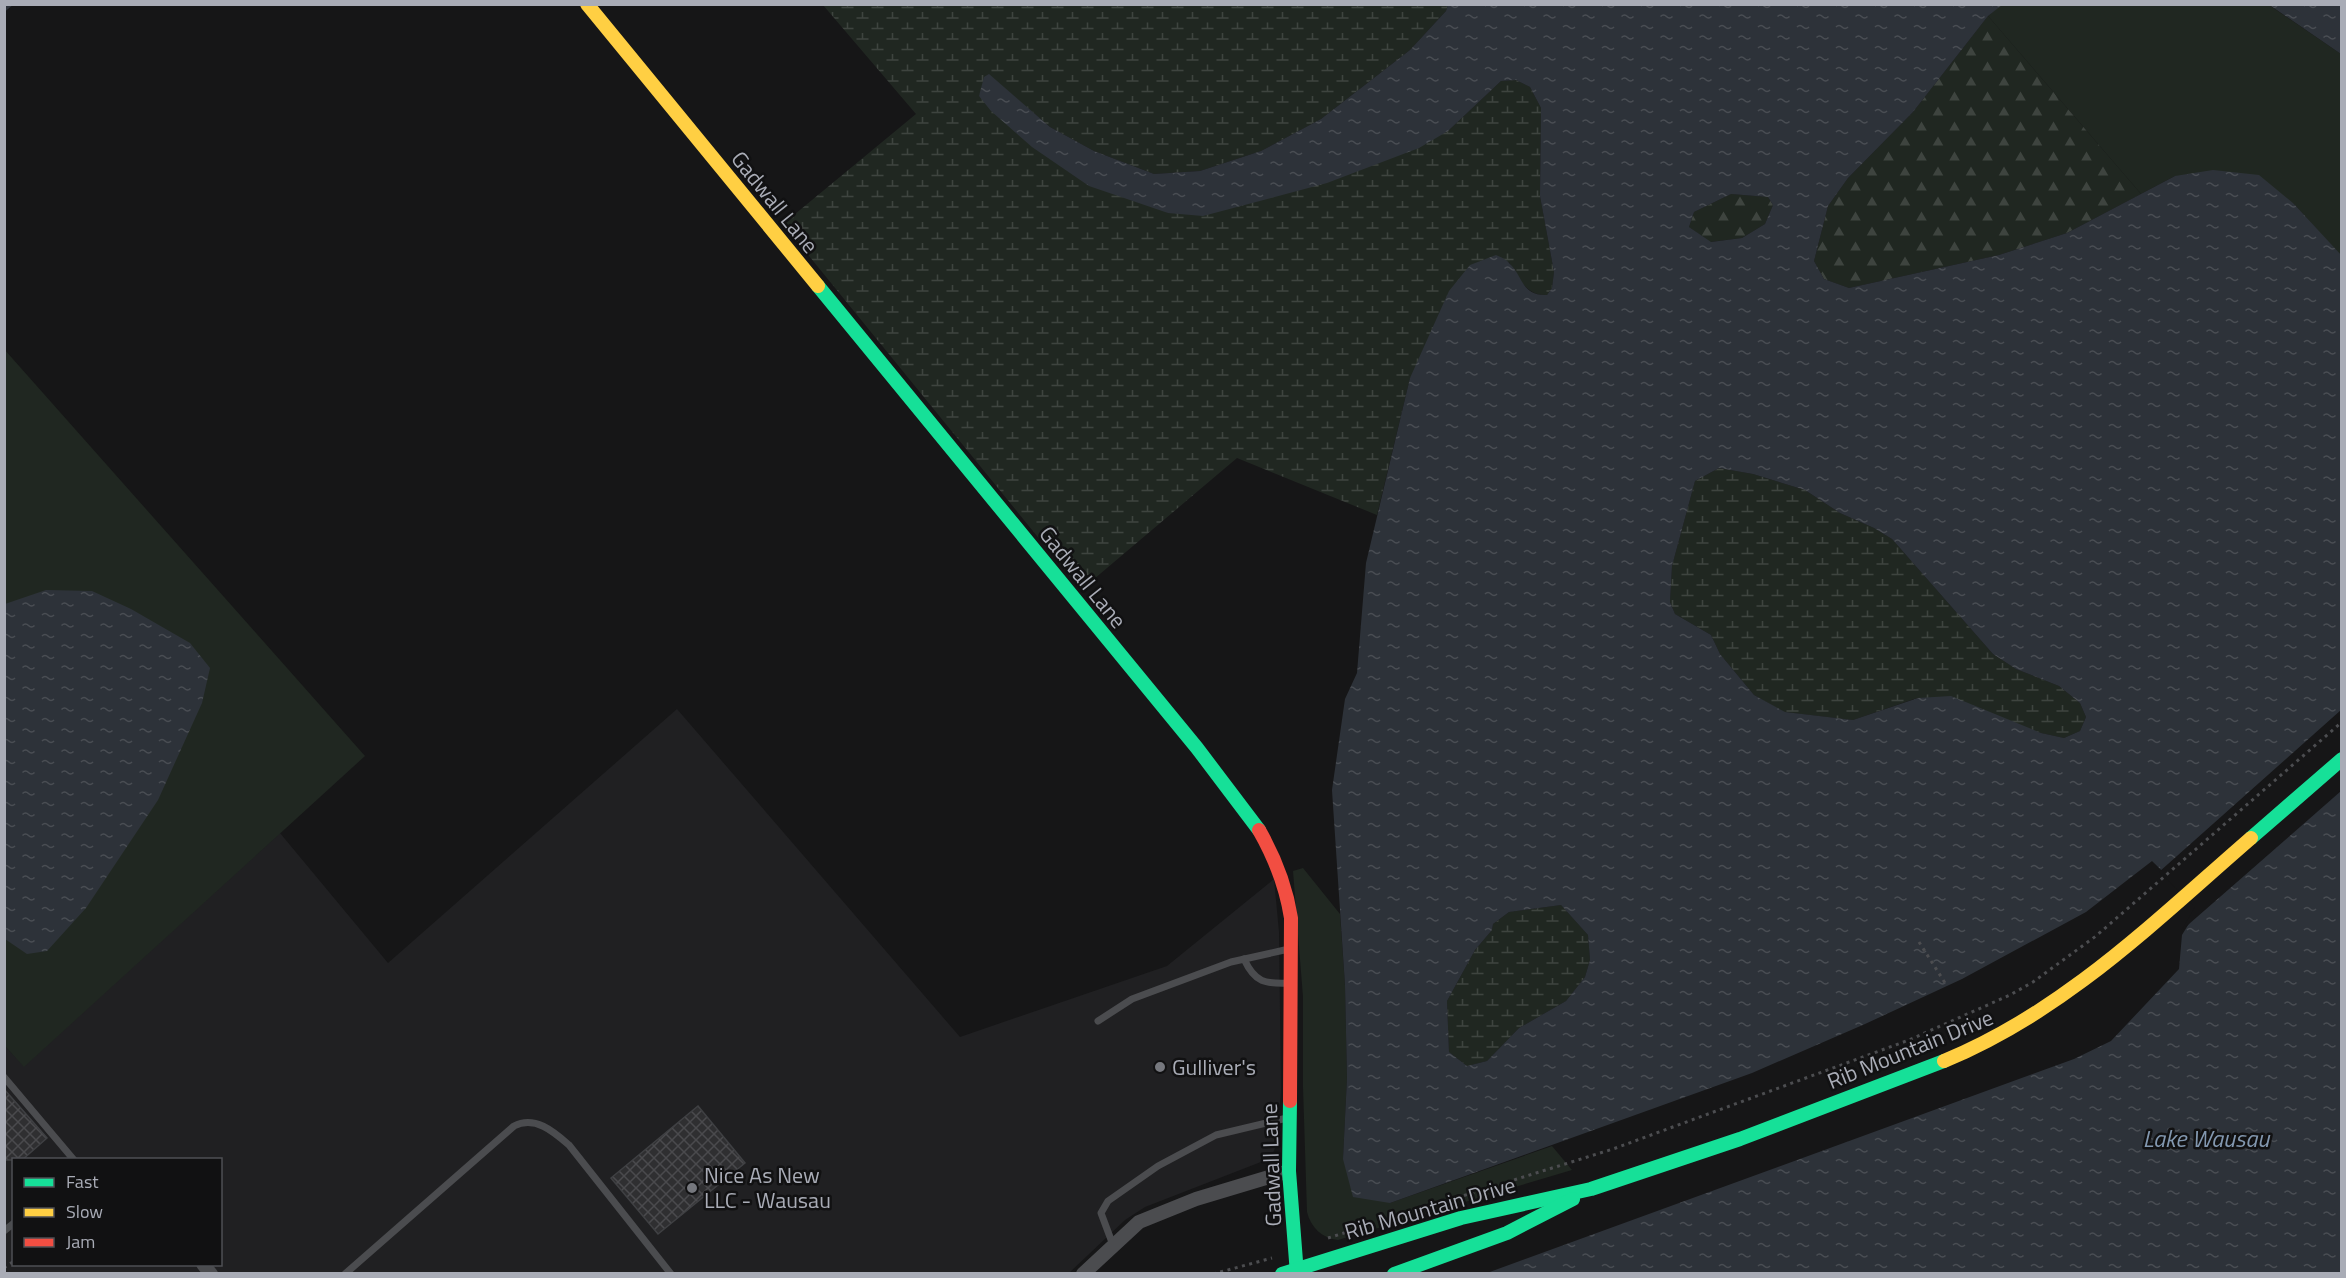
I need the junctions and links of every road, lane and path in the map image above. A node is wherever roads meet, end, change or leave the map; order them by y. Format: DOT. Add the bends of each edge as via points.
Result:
graph roads {
  1 [pos="587,4"];
  2 [pos="2342,722"];
  3 [pos="2342,759"];
  4 [pos="1919,942"];
  5 [pos="1291,949"];
  6 [pos="1244,959"];
  7 [pos="1291,983"];
  8 [pos="1947,986"];
  9 [pos="1098,1021"];
  10 [pos="4,1077"];
  11 [pos="1290,1118"];
  12 [pos="72,1158"];
  13 [pos="1289,1171"];
  14 [pos="1591,1189"];
  15 [pos="1328,1238"];
  16 [pos="1113,1245"];
  17 [pos="1273,1257"];
  18 [pos="1297,1271"];
  19 [pos="345,1274"];
  20 [pos="670,1274"];
  21 [pos="1083,1274"];
  22 [pos="1213,1274"];
  23 [pos="1282,1274"];
  24 [pos="1394,1274"];
  1 -- 5 [label="street, Gadwall Lane" via="1247,812 1282,873 1290,903"];
  2 -- 15 [label="path" via="2096,936 2033,982 1910,1040 1601,1154"];
  3 -- 14 [label="street, Rib Mountain Drive" via="2140,934 2062,997 2008,1031 1915,1073 1740,1139"];
  4 -- 8 [label="path"];
  5 -- 6 [label="lane"];
  5 -- 7 [label="street, Gadwall Lane"];
  6 -- 7 [label="lane" via="1250,972 1266,984"];
  6 -- 9 [label="lane" via="1132,999"];
  7 -- 11 [label="street, Gadwall Lane"];
  10 -- 12 [label="lane"];
  11 -- 13 [label="street, Gadwall Lane"];
  11 -- 16 [label="lane" via="1216,1135 1158,1166 1108,1200 1101,1213"];
  13 -- 16 [label="street" via="1196,1199 1139,1222"];
  13 -- 18 [label="street, Gadwall Lane"];
  14 -- 18 [label="street, Rib Mountain Drive" via="1461,1218"];
  14 -- 24 [label="street, Rib Mountain Drive" via="1507,1233"];
  16 -- 21 [label="street"];
  17 -- 22 [label="path"];
  18 -- 23 [label="street, Rib Mountain Drive"];
  19 -- 20 [label="lane" via="522,1122 539,1124 569,1145"];
}
